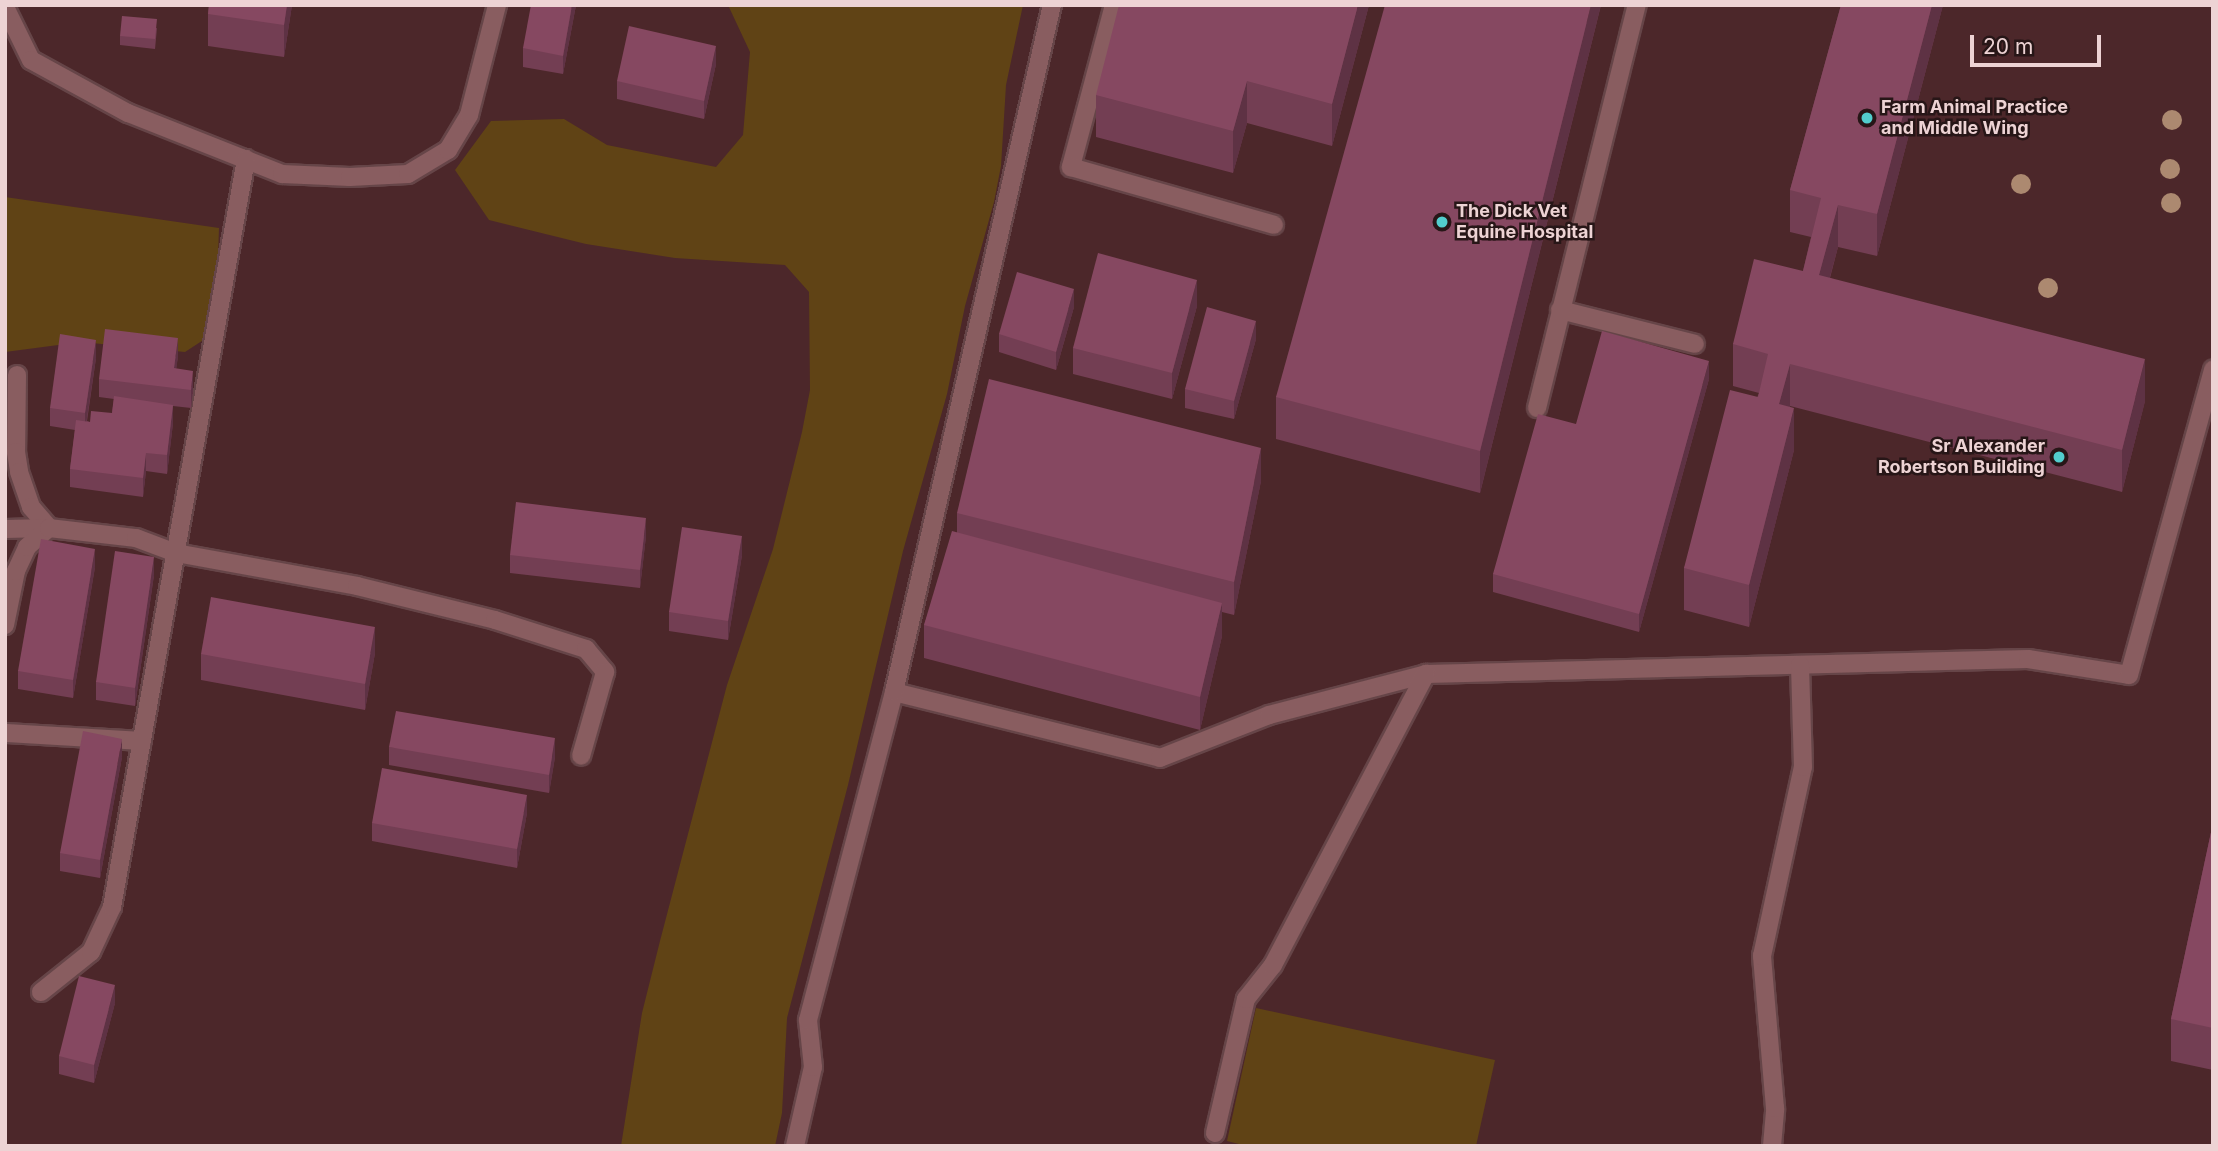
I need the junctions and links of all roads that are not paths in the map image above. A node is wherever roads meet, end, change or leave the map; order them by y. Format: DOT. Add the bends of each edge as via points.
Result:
graph roads {
  1 [pos="496,5"];
  2 [pos="1052,5"];
  3 [pos="1114,5"];
  4 [pos="1637,5"];
  5 [pos="5,7"];
  6 [pos="246,159"];
  7 [pos="1274,225"];
  8 [pos="1560,310"];
  9 [pos="1695,344"];
  10 [pos="2213,369"];
  11 [pos="17,375"];
  12 [pos="1537,408"];
  13 [pos="49,528"];
  14 [pos="5,529"];
  15 [pos="176,553"];
  16 [pos="5,625"];
  17 [pos="1800,664"];
  18 [pos="1426,674"];
  19 [pos="894,692"];
  20 [pos="5,733"];
  21 [pos="142,741"];
  22 [pos="581,756"];
  23 [pos="41,992"];
  24 [pos="1215,1133"];
  25 [pos="795,1146"];
  26 [pos="1772,1146"];
  1 -- 6 [label="street" via="469,115 448,150 408,174 350,177 282,174"];
  2 -- 19 [label="street"];
  3 -- 7 [label="street" via="1071,167"];
  4 -- 8 [label="street"];
  5 -- 6 [label="street" via="32,60 128,113"];
  6 -- 15 [label="street"];
  8 -- 9 [label="street"];
  8 -- 12 [label="street"];
  10 -- 17 [label="street" via="2129,674 2028,659"];
  11 -- 13 [label="street" via="19,472 31,507"];
  13 -- 14 [label="street"];
  13 -- 15 [label="street" via="136,538"];
  13 -- 16 [label="street" via="27,547 16,571"];
  15 -- 21 [label="street"];
  15 -- 22 [label="street" via="357,586 495,620 586,649 605,672"];
  17 -- 18 [label="street"];
  17 -- 26 [label="street" via="1803,767 1762,956 1775,1108"];
  18 -- 19 [label="street" via="1269,715 1160,758"];
  18 -- 24 [label="street" via="1273,965 1246,999"];
  19 -- 25 [label="street" via="808,1020 813,1068"];
  20 -- 21 [label="street"];
  21 -- 23 [label="street" via="112,906 91,952"];
}
